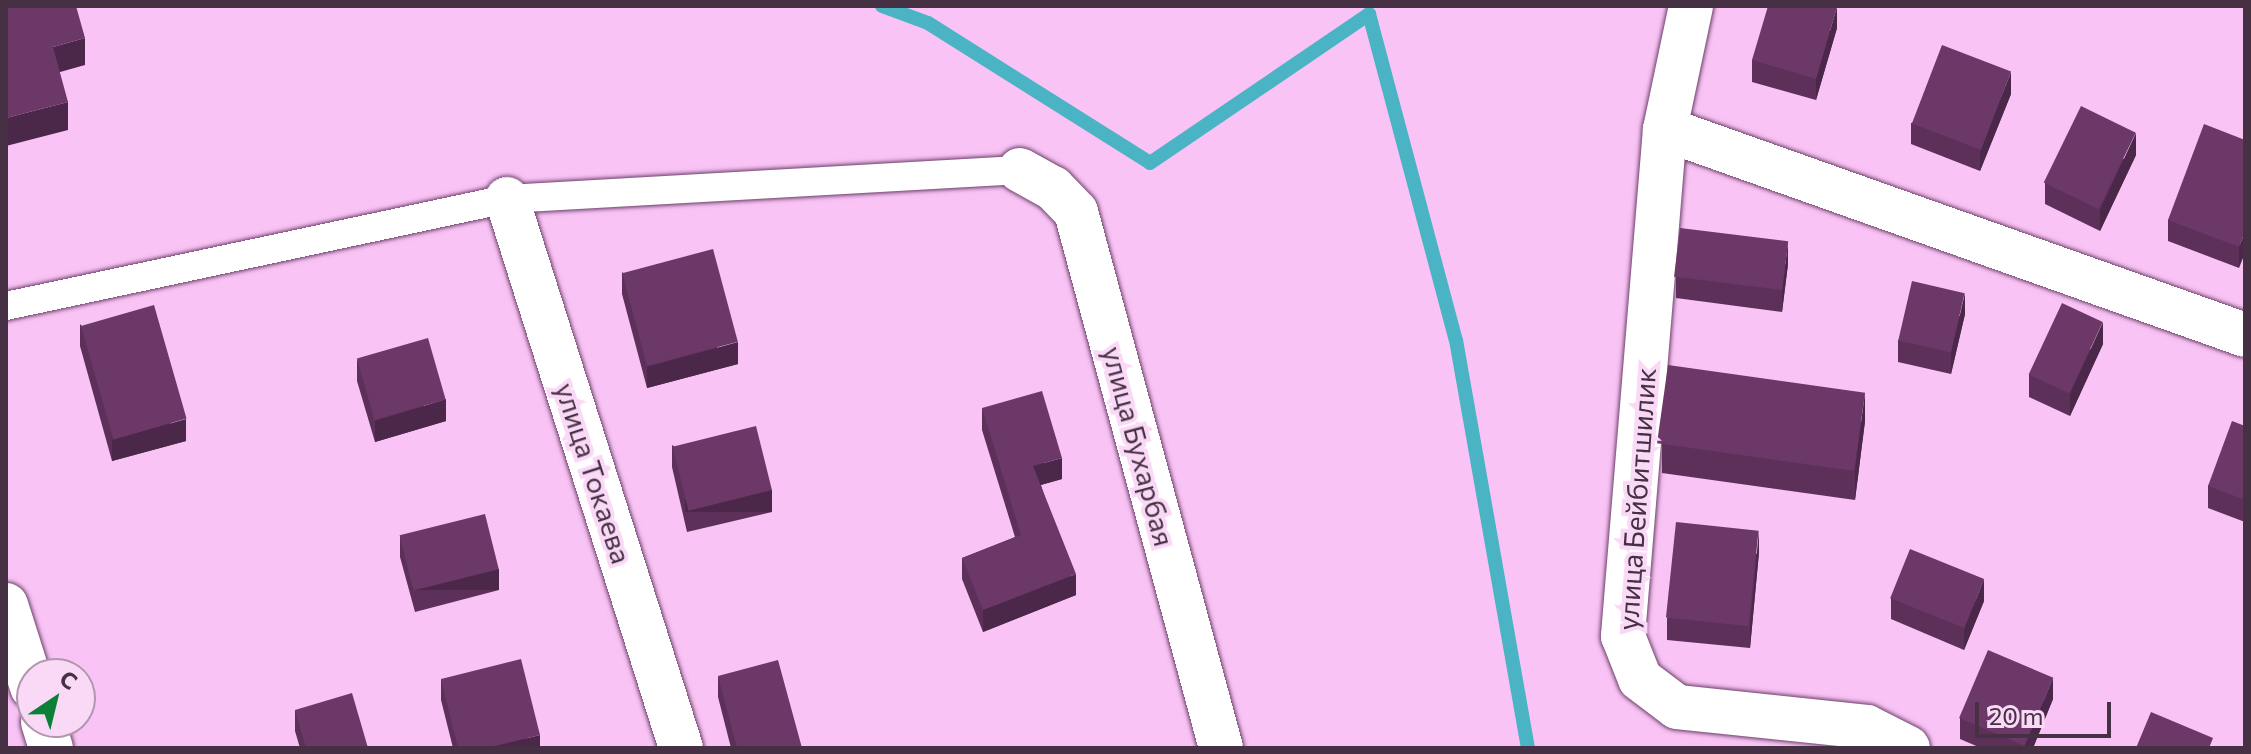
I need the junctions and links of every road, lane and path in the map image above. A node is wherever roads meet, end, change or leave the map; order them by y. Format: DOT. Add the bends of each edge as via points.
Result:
graph roads {
  1 [pos="1691,6"];
  2 [pos="1665,129"];
  3 [pos="1020,170"];
  4 [pos="507,199"];
  5 [pos="6,306"];
  6 [pos="2245,335"];
  7 [pos="6,605"];
  8 [pos="23,658"];
  9 [pos="681,748"];
  10 [pos="1221,748"];
  11 [pos="1908,748"];
  1 -- 2 [label="street, улица Бейбитшилик"];
  2 -- 6 [label="street"];
  2 -- 11 [label="street, улица Бейбитшилик" via="1623,636 1640,679 1677,707 1867,727"];
  3 -- 4 [label="lane"];
  3 -- 10 [label="street, улица Бухарбая" via="1053,188 1076,212"];
  4 -- 5 [label="lane"];
  4 -- 9 [label="street, улица Токаева"];
  7 -- 8 [label="street"];
}
